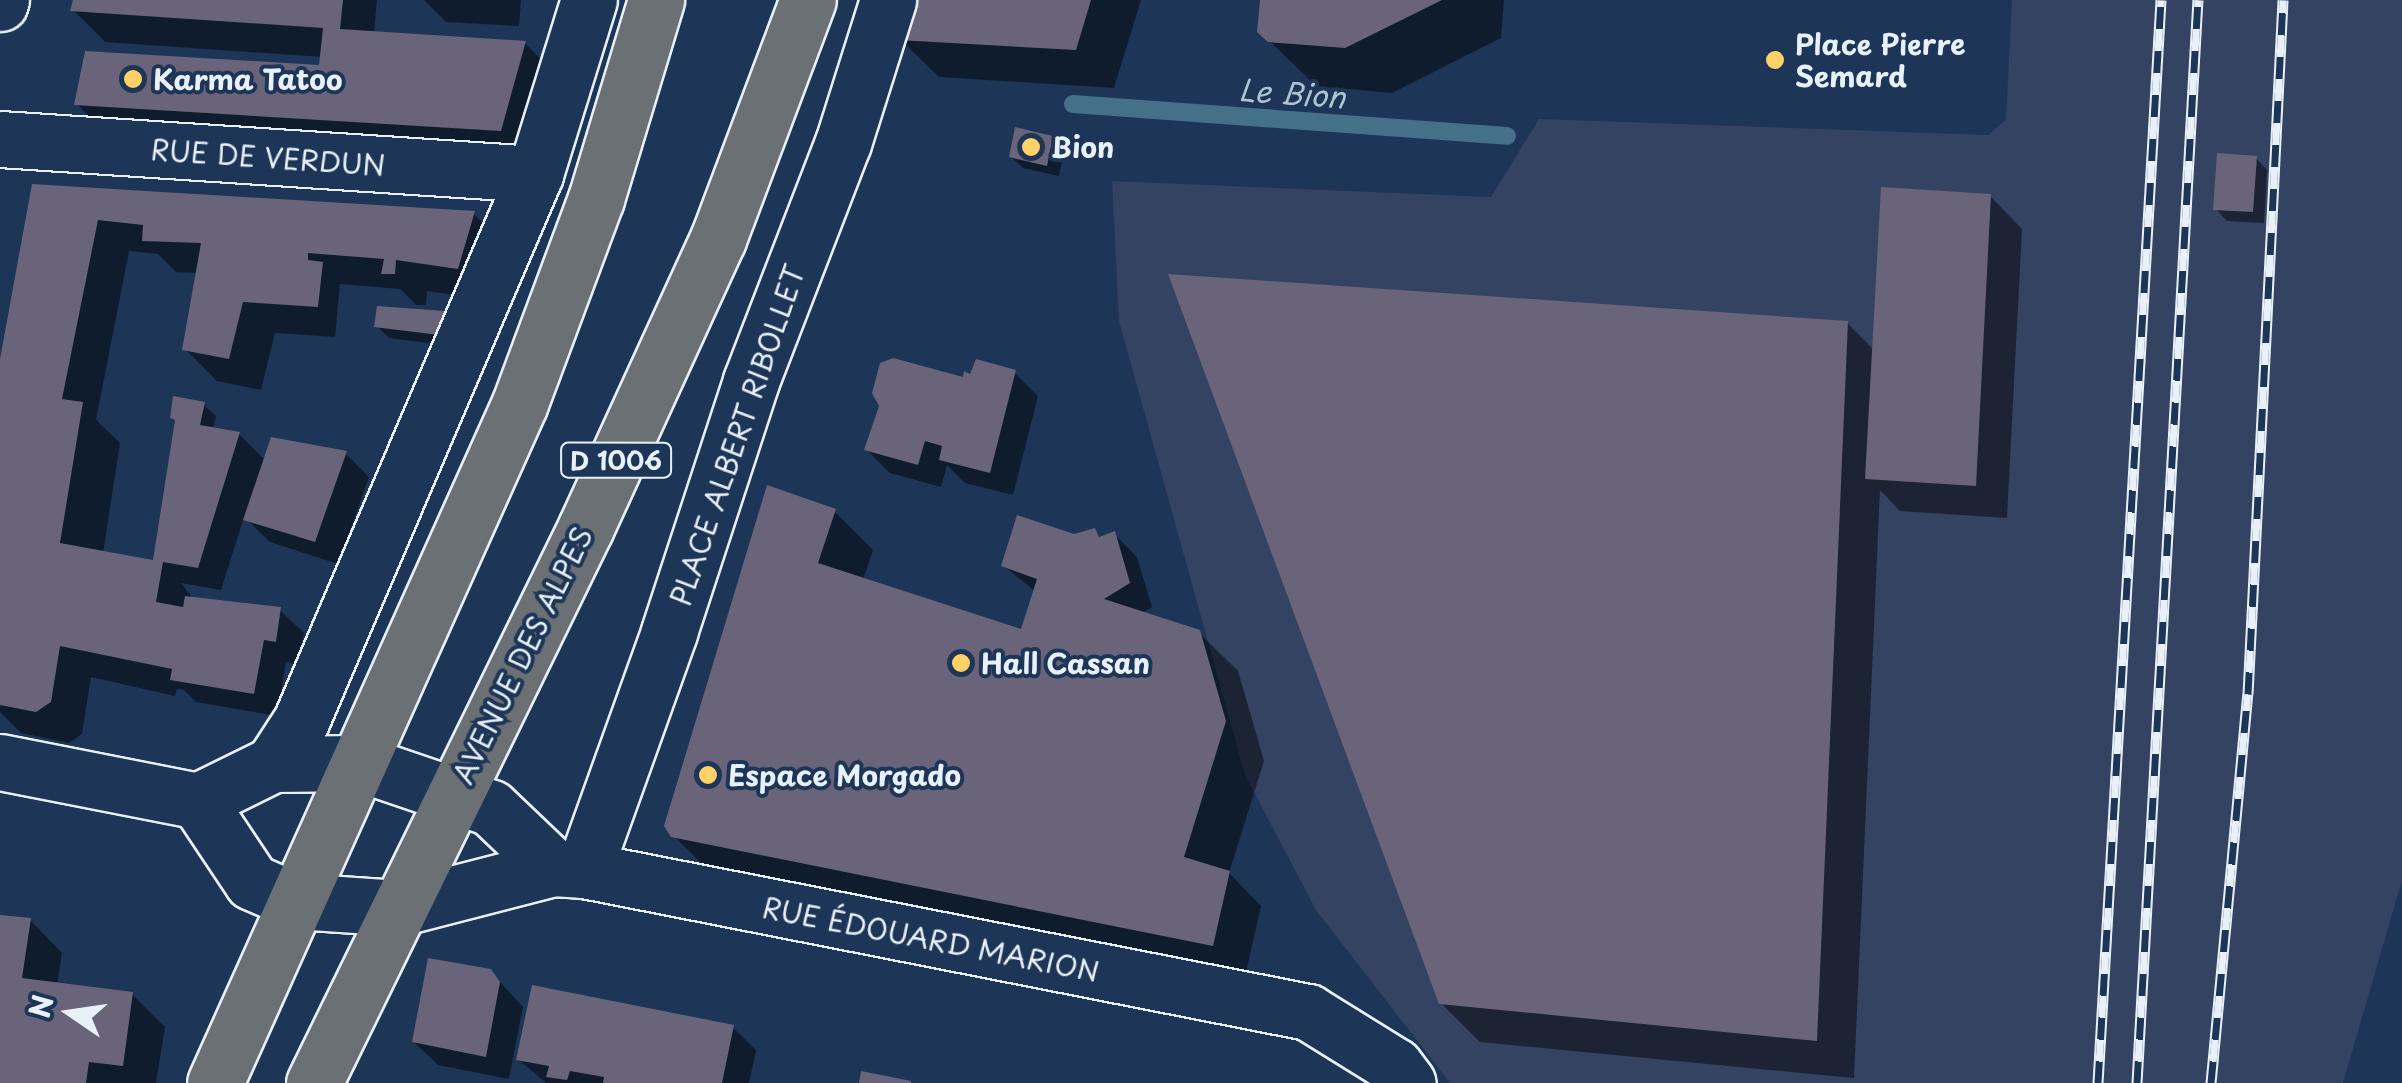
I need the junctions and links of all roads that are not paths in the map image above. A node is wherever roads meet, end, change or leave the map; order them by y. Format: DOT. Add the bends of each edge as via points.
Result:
graph roads {
  1 [pos="589,0"];
  2 [pos="656,0"];
  3 [pos="808,0"];
  4 [pos="888,0"];
  5 [pos="0,139"];
  6 [pos="535,174"];
  7 [pos="0,762"];
  8 [pos="359,763"];
  9 [pos="273,764"];
  10 [pos="453,795"];
  11 [pos="198,800"];
  12 [pos="569,869"];
  13 [pos="296,901"];
  14 [pos="398,908"];
  15 [pos="215,1083"];
  16 [pos="314,1083"];
  17 [pos="1408,1083"];
  1 -- 6 [label="street"];
  2 -- 8 [label="main road" via="596,198 520,404"];
  3 -- 10 [label="main road, AVENUE DES ALPES / D 1006" via="718,239 586,528"];
  4 -- 12 [label="street, PLACE ALBERT RIBOLLET" via="843,142 751,381 670,632"];
  5 -- 6 [label="street, RUE DE VERDUN"];
  6 -- 9 [label="street" via="301,721"];
  7 -- 11 [label="street"];
  8 -- 9 [label="street"];
  8 -- 10 [label="street"];
  8 -- 13 [label="main road"];
  9 -- 11 [label="street"];
  10 -- 12 [label="street" via="491,808"];
  10 -- 14 [label="main road, AVENUE DES ALPES / D 1006"];
  11 -- 13 [label="street, RUE ÉDOUARD MARION" via="252,882"];
  12 -- 14 [label="street, RUE ÉDOUARD MARION"];
  12 -- 17 [label="street, RUE ÉDOUARD MARION" via="1308,1012 1395,1066"];
  13 -- 14 [label="street, RUE ÉDOUARD MARION"];
  13 -- 15 [label="main road"];
  14 -- 16 [label="main road, AVENUE DES ALPES / D 1006"];
}
